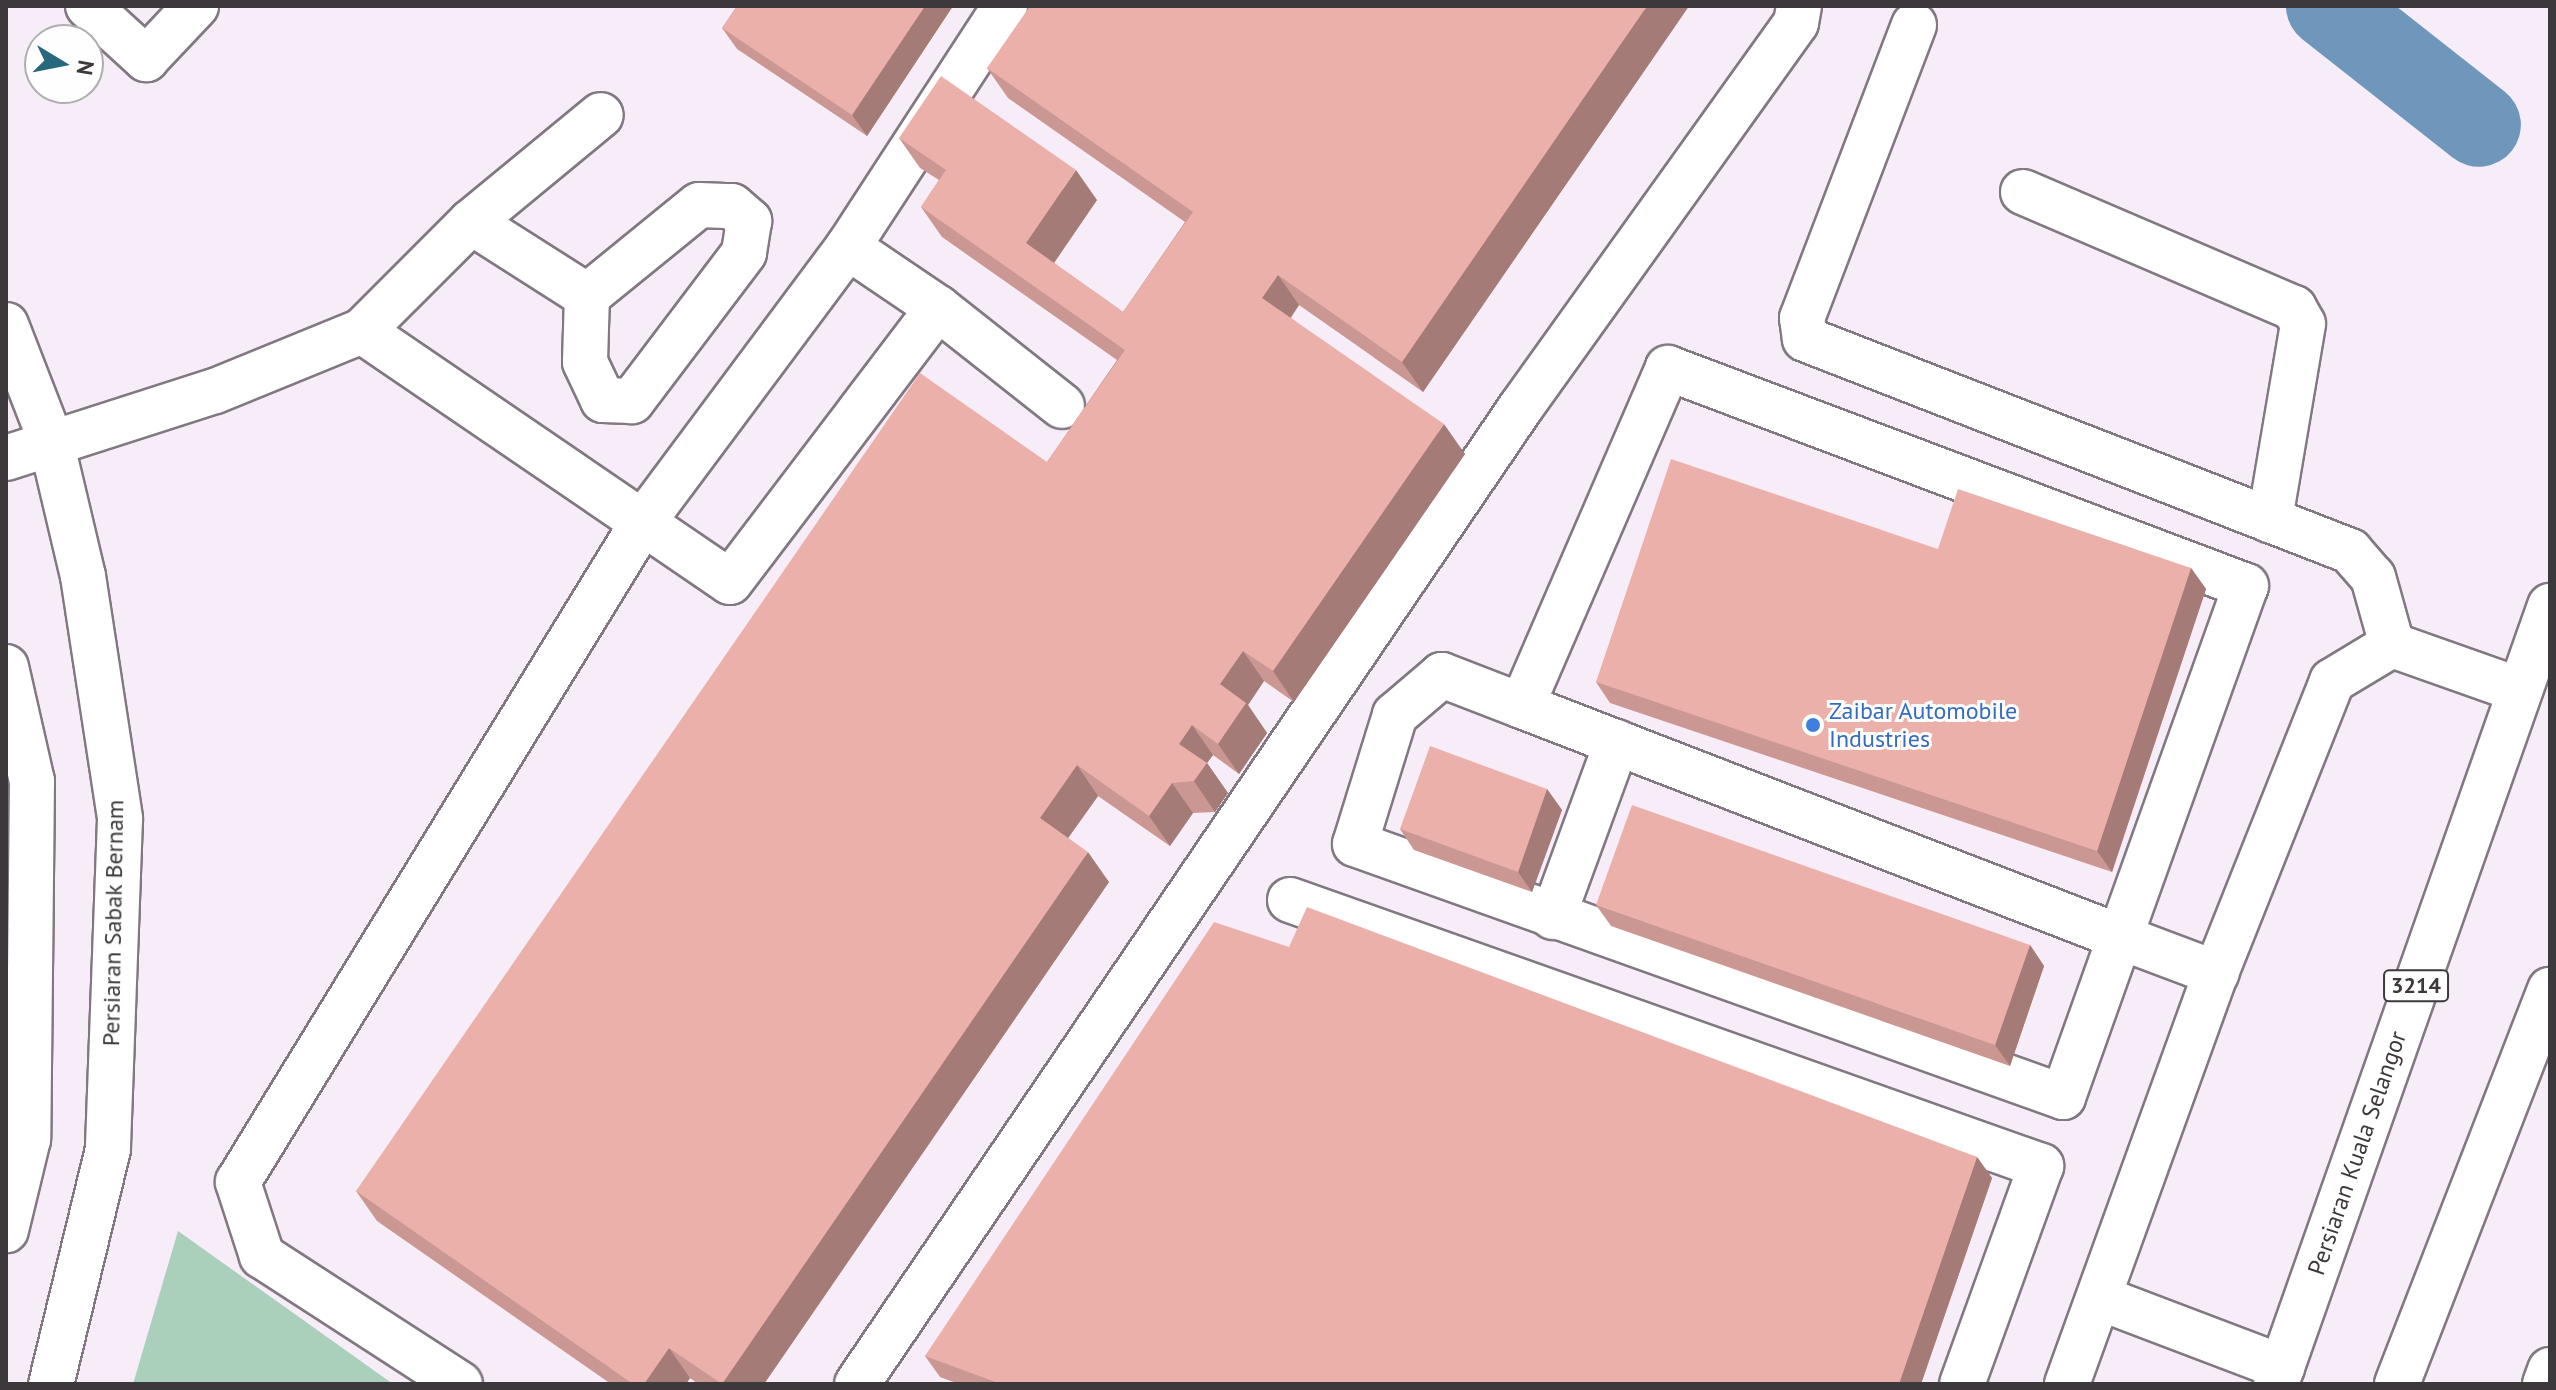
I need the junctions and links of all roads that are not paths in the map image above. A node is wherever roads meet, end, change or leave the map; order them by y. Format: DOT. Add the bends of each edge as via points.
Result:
graph roads {
  1 [pos="88,6"];
  2 [pos="196,6"];
  3 [pos="1005,6"];
  4 [pos="1799,6"];
  5 [pos="1914,25"];
  6 [pos="601,115"];
  7 [pos="2023,192"];
  8 [pos="471,222"];
  9 [pos="848,247"];
  10 [pos="587,296"];
  11 [pos="938,308"];
  12 [pos="6,325"];
  13 [pos="362,331"];
  14 [pos="1062,406"];
  15 [pos="51,441"];
  16 [pos="6,458"];
  17 [pos="2270,520"];
  18 [pos="643,522"];
  19 [pos="2550,606"];
  20 [pos="2392,645"];
  21 [pos="6,667"];
  22 [pos="2519,690"];
  23 [pos="1522,706"];
  24 [pos="1617,742"];
  25 [pos="1290,900"];
  26 [pos="1553,917"];
  27 [pos="2120,937"];
  28 [pos="2216,973"];
  29 [pos="2550,990"];
  30 [pos="6,1230"];
  31 [pos="2100,1298"];
  32 [pos="2550,1370"];
  33 [pos="2279,1376"];
  34 [pos="51,1384"];
  35 [pos="460,1384"];
  36 [pos="857,1384"];
  37 [pos="1962,1384"];
  38 [pos="2067,1384"];
  39 [pos="2397,1384"];
  40 [pos="2545,1384"];
  1 -- 2 [label="street" via="146,59"];
  3 -- 9 [label="street"];
  4 -- 36 [label="street" via="1796,23 1521,407"];
  5 -- 17 [label="street" via="1802,318 1805,339"];
  6 -- 8 [label="street"];
  7 -- 17 [label="street" via="2294,308 2303,324"];
  8 -- 10 [label="street"];
  8 -- 13 [label="street"];
  9 -- 11 [label="street"];
  9 -- 18 [label="street"];
  10 -- 10 [label="street" via="699,205 732,206 749,221 744,253 632,401 603,400 585,362"];
  11 -- 14 [label="street"];
  11 -- 18 [label="street" via="730,582"];
  12 -- 15 [label="street, Persiaran Sabak Bernam"];
  13 -- 15 [label="street" via="215,391"];
  13 -- 18 [label="street"];
  15 -- 16 [label="street"];
  15 -- 34 [label="street, Persiaran Sabak Bernam" via="83,576 120,819 108,1149"];
  17 -- 20 [label="street" via="2350,551 2373,577"];
  18 -- 35 [label="street" via="238,1182 262,1256"];
  19 -- 22 [label="street, Persiaran Kuala Selangor / 3214"];
  20 -- 22 [label="street"];
  20 -- 28 [label="street" via="2332,681"];
  21 -- 30 [label="street" via="32,781 28,1139"];
  22 -- 33 [label="street, Persiaran Kuala Selangor / 3214"];
  23 -- 24 [label="street"];
  23 -- 26 [label="street" via="1442,675 1395,715 1355,844"];
  23 -- 27 [label="street" via="1668,368 2246,586"];
  24 -- 26 [label="street"];
  24 -- 27 [label="street"];
  25 -- 37 [label="street" via="2041,1166"];
  26 -- 27 [label="street" via="2063,1097"];
  27 -- 28 [label="street"];
  28 -- 31 [label="street"];
  29 -- 39 [label="street"];
  31 -- 33 [label="street"];
  31 -- 38 [label="street"];
  32 -- 40 [label="street"];
}
